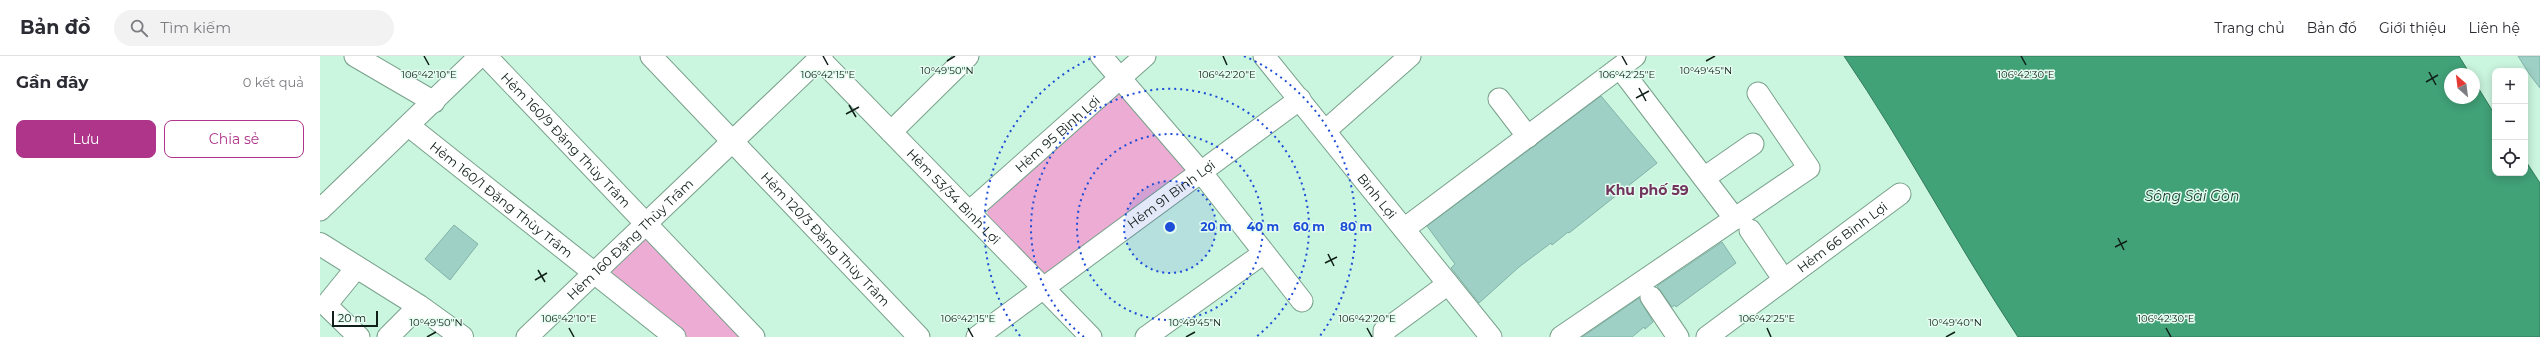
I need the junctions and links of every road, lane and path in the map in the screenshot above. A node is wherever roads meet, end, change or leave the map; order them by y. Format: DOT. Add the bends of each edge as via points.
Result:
graph roads {
  1 [pos="356,56"];
  2 [pos="480,56"];
  3 [pos="486,56"];
  4 [pos="651,56"];
  5 [pos="968,56"];
  6 [pos="1101,56"];
  7 [pos="1145,56"];
  8 [pos="1264,56"];
  9 [pos="1410,56"];
  10 [pos="819,57"];
  11 [pos="1627,62"];
  12 [pos="1120,78"];
  13 [pos="1758,93"];
  14 [pos="1300,99"];
  15 [pos="1499,99"];
  16 [pos="434,102"];
  17 [pos="409,126"];
  18 [pos="1325,131"];
  19 [pos="891,132"];
  20 [pos="1528,137"];
  21 [pos="732,141"];
  22 [pos="1753,144"];
  23 [pos="1201,172"];
  24 [pos="1704,178"];
  25 [pos="1900,194"];
  26 [pos="320,210"];
  27 [pos="969,212"];
  28 [pos="646,223"];
  29 [pos="1742,225"];
  30 [pos="1404,229"];
  31 [pos="320,244"];
  32 [pos="1264,253"];
  33 [pos="357,267"];
  34 [pos="594,273"];
  35 [pos="1784,280"];
  36 [pos="1448,284"];
  37 [pos="1043,288"];
  38 [pos="1651,297"];
  39 [pos="1302,302"];
  40 [pos="419,306"];
  41 [pos="359,337"];
  42 [pos="388,337"];
  43 [pos="462,337"];
  44 [pos="527,337"];
  45 [pos="675,337"];
  46 [pos="754,337"];
  47 [pos="918,337"];
  48 [pos="977,337"];
  49 [pos="1091,337"];
  50 [pos="1146,337"];
  51 [pos="1384,337"];
  52 [pos="1491,337"];
  53 [pos="1561,337"];
  54 [pos="1678,337"];
  55 [pos="1707,337"];
  1 -- 16 [label="street"];
  2 -- 16 [label="street"];
  3 -- 28 [label="street, Hẻm 160/9 Đặng Thùy Trâm"];
  4 -- 21 [label="street, Hẻm 120/3 Đặng Thùy Trâm"];
  5 -- 19 [label="street"];
  6 -- 12 [label="street"];
  7 -- 12 [label="street, Hẻm 95 Bình Lợi"];
  8 -- 14 [label="street, Bình Lợi"];
  9 -- 18 [label="street"];
  10 -- 19 [label="street, Hẻm 53/34 Bình Lợi"];
  10 -- 21 [label="street, Hẻm 160 Đặng Thùy Trâm"];
  11 -- 20 [label="street"];
  11 -- 24 [label="street, Hẻm 66 Bình Lợi"];
  12 -- 23 [label="street"];
  12 -- 27 [label="street, Hẻm 95 Bình Lợi"];
  13 -- 29 [label="street" via="1809,168"];
  14 -- 18 [label="street, Bình Lợi"];
  14 -- 23 [label="street, Hẻm 91 Bình Lợi"];
  15 -- 20 [label="street"];
  16 -- 17 [label="street"];
  17 -- 26 [label="street"];
  17 -- 34 [label="street, Hẻm 160/1 Đặng Thùy Trâm"];
  18 -- 30 [label="street, Bình Lợi"];
  19 -- 27 [label="street, Hẻm 53/34 Bình Lợi"];
  20 -- 30 [label="street"];
  21 -- 28 [label="street, Hẻm 160 Đặng Thùy Trâm"];
  21 -- 47 [label="street, Hẻm 120/3 Đặng Thùy Trâm"];
  22 -- 24 [label="street"];
  23 -- 32 [label="street"];
  23 -- 37 [label="street, Hẻm 91 Bình Lợi"];
  24 -- 29 [label="street, Hẻm 66 Bình Lợi"];
  25 -- 35 [label="street, Hẻm 66 Bình Lợi"];
  27 -- 37 [label="street, Hẻm 53/34 Bình Lợi"];
  28 -- 34 [label="street, Hẻm 160 Đặng Thùy Trâm"];
  28 -- 46 [label="street, Hẻm 160/9 Đặng Thùy Trâm"];
  29 -- 35 [label="street, Hẻm 66 Bình Lợi"];
  29 -- 53 [label="street"];
  30 -- 36 [label="street, Bình Lợi"];
  31 -- 33 [label="main road"];
  32 -- 39 [label="street"];
  32 -- 50 [label="street"];
  33 -- 40 [label="main road"];
  33 -- 41 [label="street" via="326,305"];
  34 -- 44 [label="street, Hẻm 160 Đặng Thùy Trâm"];
  34 -- 45 [label="street, Hẻm 160/1 Đặng Thùy Trâm"];
  35 -- 55 [label="street, Hẻm 66 Bình Lợi"];
  36 -- 51 [label="street" via="1384,331"];
  36 -- 52 [label="street, Bình Lợi"];
  37 -- 48 [label="street, Hẻm 91 Bình Lợi"];
  37 -- 49 [label="street, Hẻm 53/34 Bình Lợi"];
  38 -- 54 [label="street"];
  40 -- 42 [label="street"];
  40 -- 43 [label="main road"];
}
